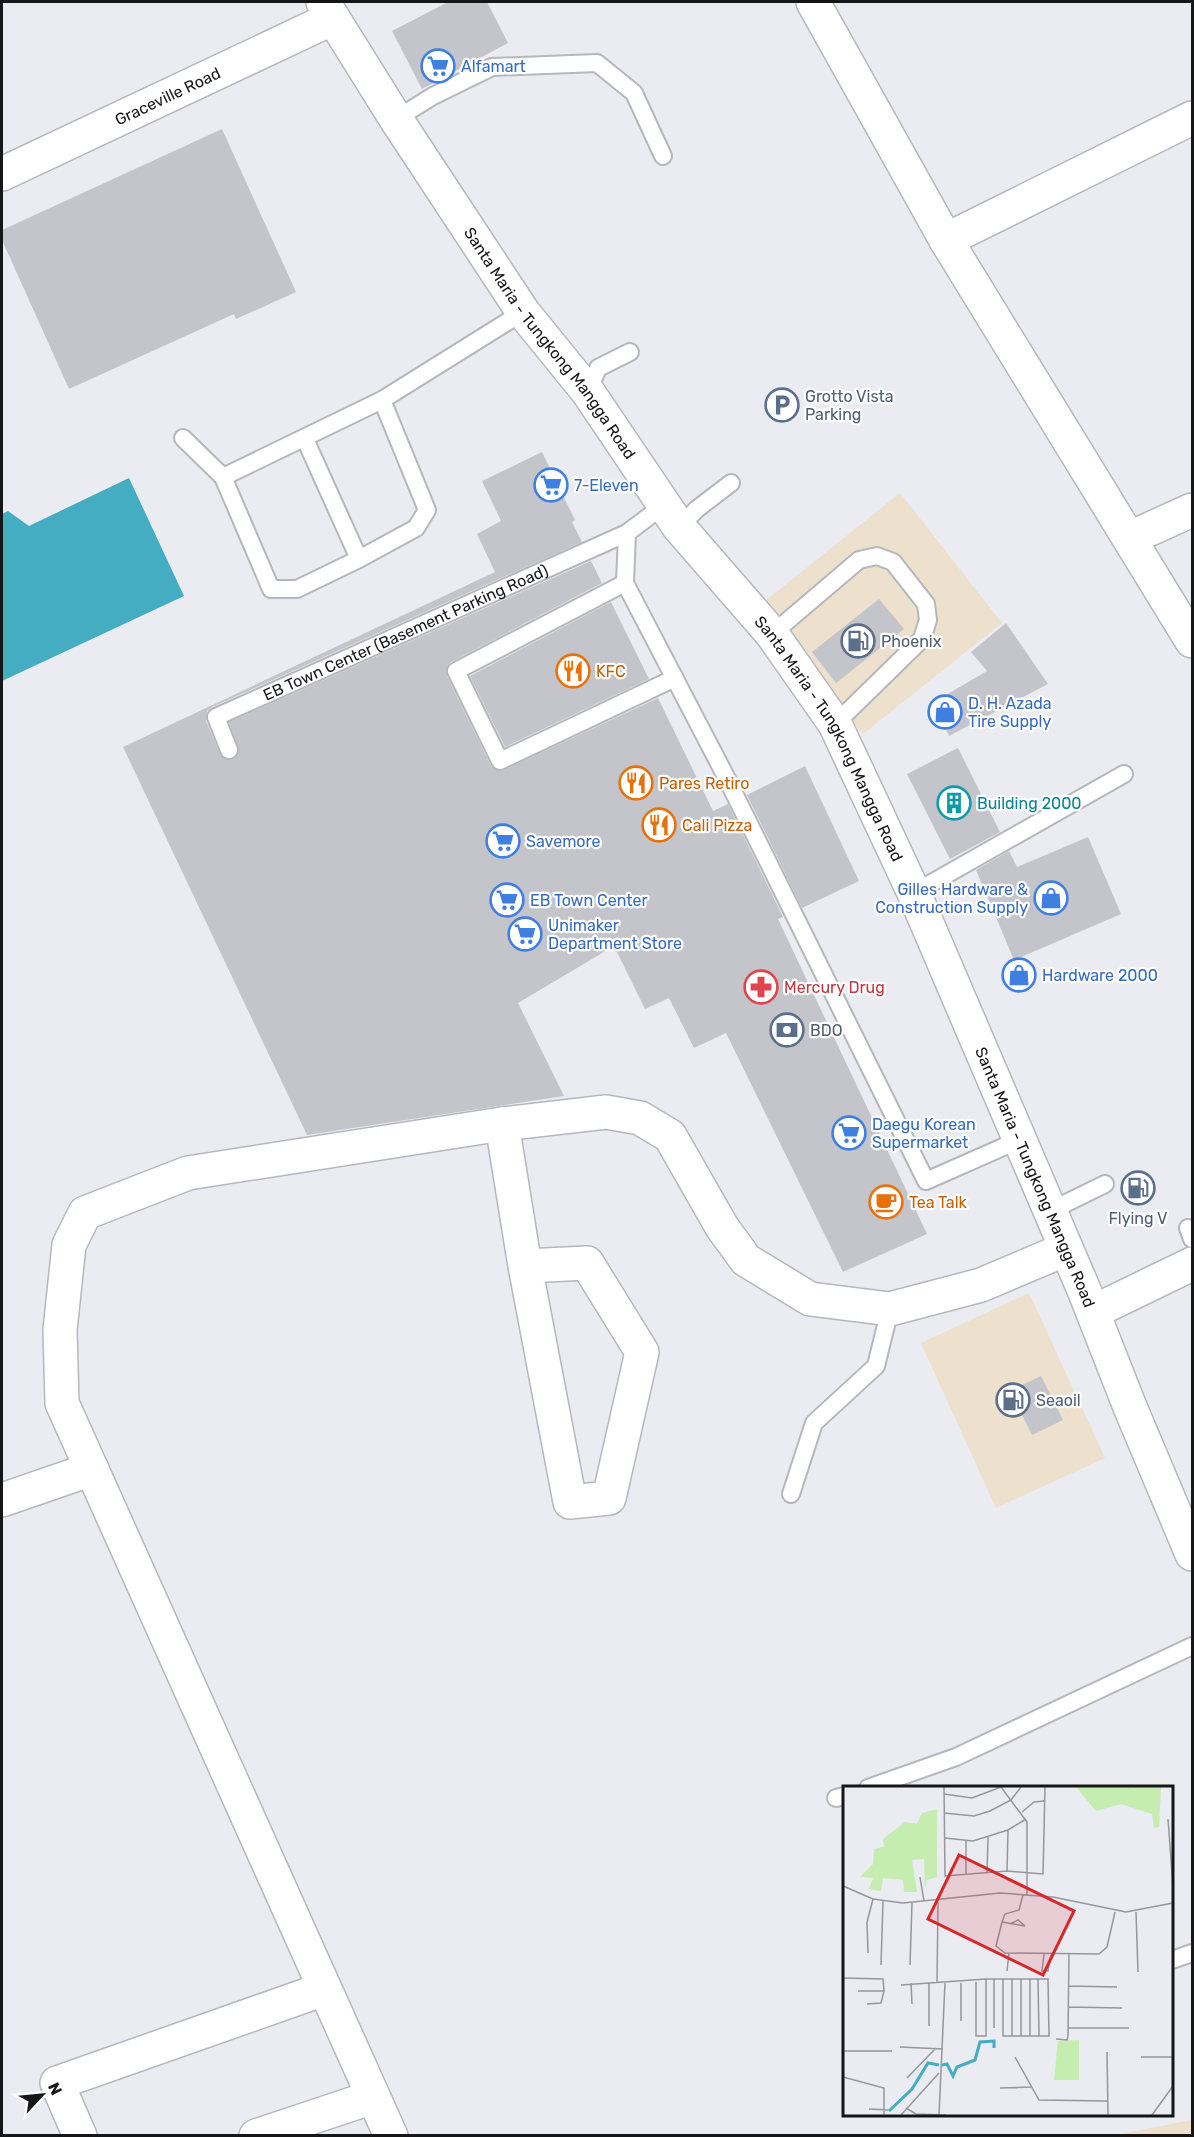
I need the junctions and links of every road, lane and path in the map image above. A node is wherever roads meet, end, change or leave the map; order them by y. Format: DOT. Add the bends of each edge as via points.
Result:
graph roads {
  1 [pos="813,2"];
  2 [pos="328,10"];
  3 [pos="1192,118"];
  4 [pos="396,119"];
  5 [pos="663,156"];
  6 [pos="2,174"];
  7 [pos="946,240"];
  8 [pos="523,312"];
  9 [pos="630,352"];
  10 [pos="588,392"];
  11 [pos="382,400"];
  12 [pos="183,438"];
  13 [pos="304,439"];
  14 [pos="222,477"];
  15 [pos="731,483"];
  16 [pos="1192,510"];
  17 [pos="672,516"];
  18 [pos="627,533"];
  19 [pos="1130,538"];
  20 [pos="359,560"];
  21 [pos="625,583"];
  22 [pos="772,634"];
  23 [pos="1192,641"];
  24 [pos="675,678"];
  25 [pos="834,724"];
  26 [pos="229,750"];
  27 [pos="1124,774"];
  28 [pos="914,893"];
  29 [pos="502,1124"];
  30 [pos="1019,1140"];
  31 [pos="1105,1184"];
  32 [pos="1050,1211"];
  33 [pos="1066,1249"];
  34 [pos="1192,1264"];
  35 [pos="525,1266"];
  36 [pos="890,1309"];
  37 [pos="1093,1312"];
  38 [pos="92,1469"];
  39 [pos="791,1494"];
  40 [pos="2,1500"];
  41 [pos="1192,1554"];
  42 [pos="1192,1646"];
  43 [pos="874,1786"];
  44 [pos="1192,1953"];
  45 [pos="1173,1960"];
  46 [pos="324,1989"];
  47 [pos="373,2097"];
  48 [pos="80,2136"];
  49 [pos="256,2136"];
  50 [pos="391,2136"];
  1 -- 7 [label="street"];
  2 -- 4 [label="street, Santa Maria - Tungkong Mangga Road"];
  2 -- 6 [label="street, Graceville Road"];
  3 -- 7 [label="street"];
  4 -- 5 [label="lane" via="492,67 597,63 634,93"];
  4 -- 8 [label="street, Santa Maria - Tungkong Mangga Road"];
  7 -- 19 [label="street"];
  8 -- 10 [label="street, Santa Maria - Tungkong Mangga Road"];
  8 -- 11 [label="lane"];
  9 -- 10 [label="lane" via="598,368"];
  10 -- 17 [label="street, Santa Maria - Tungkong Mangga Road"];
  11 -- 13 [label="lane"];
  11 -- 20 [label="lane" via="427,510 416,528"];
  12 -- 14 [label="lane"];
  13 -- 14 [label="lane"];
  13 -- 20 [label="lane"];
  14 -- 20 [label="lane" via="271,589 297,589"];
  15 -- 17 [label="lane" via="698,509"];
  16 -- 19 [label="street"];
  17 -- 18 [label="lane"];
  17 -- 22 [label="street, Santa Maria - Tungkong Mangga Road"];
  18 -- 21 [label="lane"];
  18 -- 26 [label="lane, EB Town Center (Basement Parking Road)" via="216,717"];
  19 -- 23 [label="street"];
  21 -- 24 [label="lane"];
  21 -- 24 [label="lane" via="456,671 500,761"];
  22 -- 25 [label="street, Santa Maria - Tungkong Mangga Road"];
  22 -- 25 [label="lane" via="859,560 877,556 892,562 926,603 928,620 922,639"];
  24 -- 30 [label="lane" via="926,1181"];
  25 -- 28 [label="street, Santa Maria - Tungkong Mangga Road"];
  27 -- 28 [label="lane"];
  28 -- 30 [label="street, Santa Maria - Tungkong Mangga Road"];
  29 -- 35 [label="street"];
  29 -- 36 [label="street" via="606,1112 640,1118 670,1137 722,1227 746,1260 810,1299"];
  29 -- 38 [label="street" via="188,1173 85,1213 69,1245 60,1330 62,1403"];
  30 -- 32 [label="street, Santa Maria - Tungkong Mangga Road"];
  31 -- 32 [label="lane"];
  32 -- 33 [label="street, Santa Maria - Tungkong Mangga Road"];
  33 -- 36 [label="street" via="981,1285"];
  33 -- 37 [label="street, Santa Maria - Tungkong Mangga Road"];
  34 -- 37 [label="street"];
  35 -- 35 [label="street" via="570,1502 609,1498 642,1352 587,1263"];
  36 -- 39 [label="lane" via="876,1366 814,1423"];
  37 -- 41 [label="street, Santa Maria - Tungkong Mangga Road"];
  38 -- 40 [label="street"];
  38 -- 46 [label="street"];
  42 -- 43 [label="lane" via="956,1757"];
  44 -- 45 [label="lane"];
  46 -- 47 [label="street"];
  46 -- 48 [label="street" via="57,2083"];
  47 -- 49 [label="street"];
  47 -- 50 [label="street"];
}
